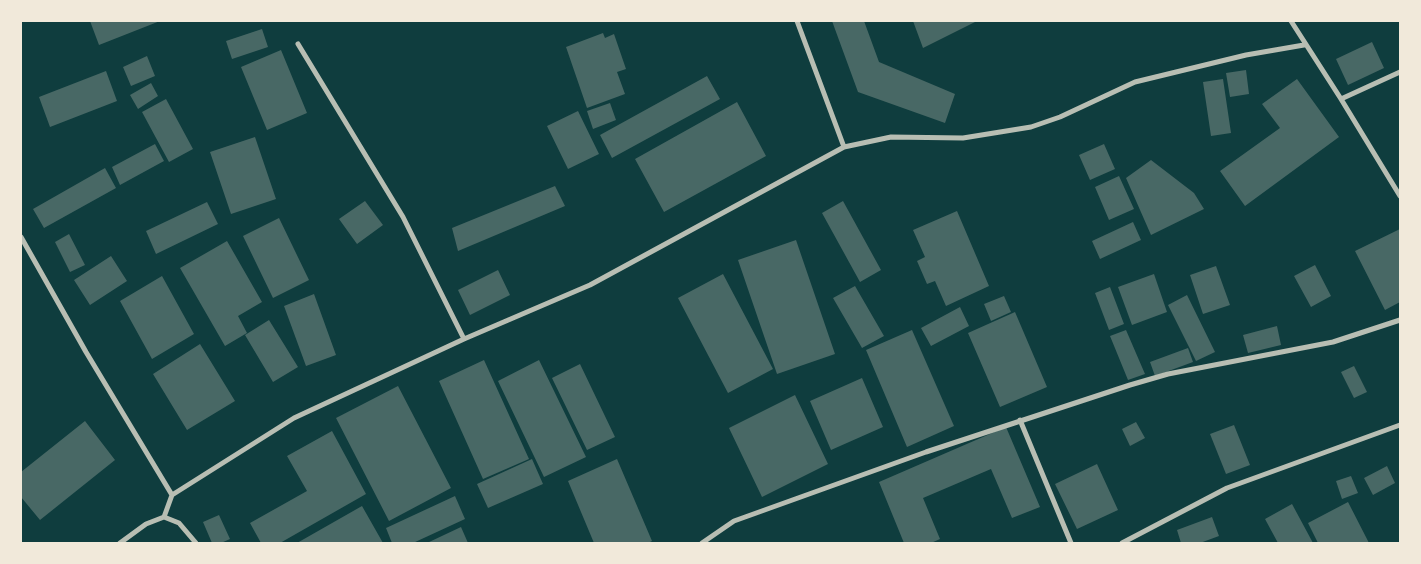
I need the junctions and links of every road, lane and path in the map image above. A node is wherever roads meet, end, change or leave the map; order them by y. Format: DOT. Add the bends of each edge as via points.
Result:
graph roads {
  1 [pos="797,21"];
  2 [pos="1290,21"];
  3 [pos="298,44"];
  4 [pos="1304,45"];
  5 [pos="1400,72"];
  6 [pos="1342,99"];
  7 [pos="844,147"];
  8 [pos="1400,196"];
  9 [pos="21,237"];
  10 [pos="1400,320"];
  11 [pos="464,339"];
  12 [pos="1020,420"];
  13 [pos="1400,425"];
  14 [pos="172,496"];
  15 [pos="164,517"];
  16 [pos="120,543"];
  17 [pos="196,543"];
  18 [pos="702,543"];
  19 [pos="1071,543"];
  20 [pos="1122,543"];
  1 -- 7 [label="street"];
  2 -- 4 [label="street"];
  3 -- 11 [label="street" via="403,217"];
  4 -- 6 [label="street"];
  4 -- 7 [label="street" via="1246,55 1135,82 1060,118 1032,127 963,138 891,137"];
  5 -- 6 [label="street"];
  6 -- 8 [label="street"];
  7 -- 11 [label="street" via="590,285"];
  9 -- 14 [label="street"];
  10 -- 12 [label="street" via="1334,342 1168,374"];
  11 -- 14 [label="street" via="294,418"];
  12 -- 18 [label="street" via="734,521"];
  12 -- 19 [label="street"];
  13 -- 20 [label="street" via="1227,488"];
  14 -- 15 [label="street"];
  15 -- 16 [label="street" via="146,524"];
  15 -- 17 [label="street" via="179,523"];
}
